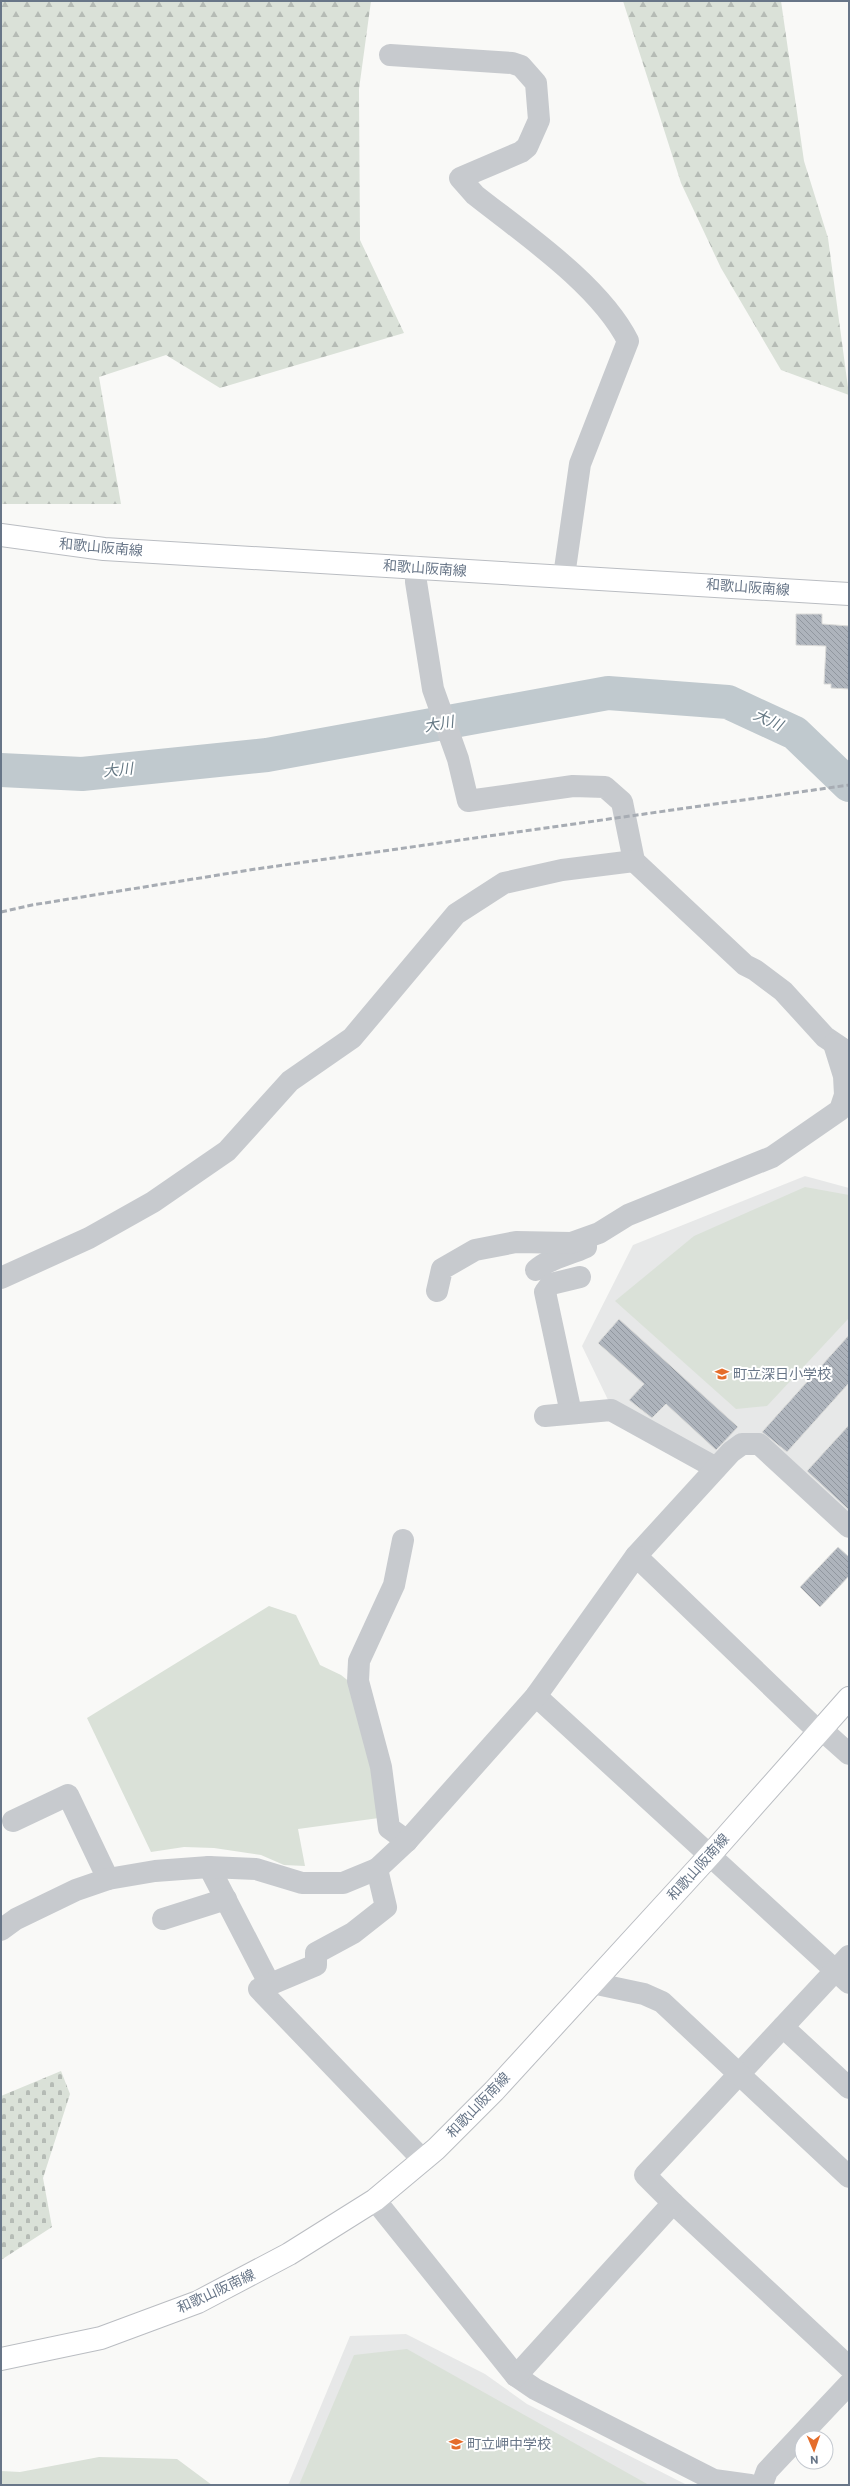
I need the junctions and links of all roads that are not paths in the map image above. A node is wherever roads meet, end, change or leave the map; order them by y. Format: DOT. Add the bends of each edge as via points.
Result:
graph roads {
  1 [pos="390,55"];
  2 [pos="1,535"];
  3 [pos="416,567"];
  4 [pos="564,576"];
  5 [pos="849,594"];
  6 [pos="634,861"];
  7 [pos="842,1048"];
  8 [pos="621,1219"];
  9 [pos="536,1270"];
  10 [pos="580,1277"];
  11 [pos="1,1278"];
  12 [pos="437,1291"];
  13 [pos="571,1413"];
  14 [pos="545,1416"];
  15 [pos="716,1468"];
  16 [pos="849,1527"];
  17 [pos="403,1540"];
  18 [pos="636,1556"];
  19 [pos="536,1696"];
  20 [pos="849,1698"];
  21 [pos="820,1731"];
  22 [pos="849,1754"];
  23 [pos="13,1820"];
  24 [pos="407,1842"];
  25 [pos="710,1855"];
  26 [pos="209,1867"];
  27 [pos="378,1869"];
  28 [pos="108,1879"];
  29 [pos="226,1899"];
  30 [pos="163,1919"];
  31 [pos="1,1930"];
  32 [pos="845,1970"];
  33 [pos="592,1983"];
  34 [pos="270,1985"];
  35 [pos="783,2026"];
  36 [pos="739,2074"];
  37 [pos="849,2088"];
  38 [pos="423,2160"];
  39 [pos="849,2177"];
  40 [pos="375,2200"];
  41 [pos="672,2203"];
  42 [pos="1,2359"];
  43 [pos="849,2367"];
  44 [pos="516,2376"];
  45 [pos="849,2384"];
  46 [pos="750,2485"];
  47 [pos="762,2485"];
  1 -- 4 [label="street" via="512,63 521,66 536,83 539,120 528,147 460,178 475,195 533,240 584,285 620,326 628,341 580,464"];
  2 -- 3 [label="main road, 和歌山阪南線" via="104,549"];
  3 -- 4 [label="main road, 和歌山阪南線"];
  3 -- 6 [label="street" via="416,582 433,689 458,759 468,801 573,786 605,787 622,802"];
  4 -- 5 [label="main road, 和歌山阪南線"];
  6 -- 7 [label="street" via="745,965 783,991 824,1037"];
  6 -- 11 [label="street" via="562,870 504,883 456,914 352,1038 290,1080 228,1151 153,1202 90,1238"];
  7 -- 8 [label="street" via="845,1095 840,1110 835,1115 772,1157"];
  8 -- 9 [label="street" via="595,1243 568,1256 544,1263"];
  8 -- 12 [label="street" via="572,1243 516,1242 475,1250 442,1269"];
  10 -- 13 [label="street" via="551,1284 545,1292"];
  13 -- 14 [label="street"];
  13 -- 15 [label="street" via="611,1410"];
  15 -- 16 [label="street" via="742,1444 759,1444"];
  15 -- 18 [label="street"];
  17 -- 24 [label="street" via="394,1585 359,1661 358,1681 381,1767 389,1828"];
  18 -- 19 [label="street"];
  18 -- 21 [label="street"];
  19 -- 24 [label="street"];
  19 -- 25 [label="street"];
  20 -- 21 [label="main road, 和歌山阪南線"];
  21 -- 22 [label="street"];
  21 -- 25 [label="main road, 和歌山阪南線"];
  23 -- 28 [label="street" via="68,1795"];
  24 -- 27 [label="street"];
  25 -- 32 [label="street"];
  25 -- 33 [label="main road, 和歌山阪南線"];
  26 -- 27 [label="street" via="256,1869 302,1883 343,1884"];
  26 -- 28 [label="street" via="155,1871"];
  26 -- 29 [label="street"];
  27 -- 34 [label="street" via="386,1907 353,1933 316,1953 316,1965"];
  28 -- 31 [label="street" via="76,1890 16,1919"];
  29 -- 30 [label="street"];
  29 -- 34 [label="street"];
  32 -- 35 [label="street"];
  33 -- 36 [label="street" via="644,1994 662,2002"];
  33 -- 38 [label="main road, 和歌山阪南線" via="494,2091"];
  34 -- 38 [label="street" via="259,1989"];
  35 -- 36 [label="street"];
  35 -- 37 [label="street"];
  36 -- 39 [label="street"];
  36 -- 41 [label="street" via="645,2175"];
  38 -- 40 [label="main road, 和歌山阪南線"];
  40 -- 42 [label="main road, 和歌山阪南線" via="289,2254 198,2302 101,2338"];
  40 -- 44 [label="street"];
  41 -- 43 [label="street"];
  41 -- 44 [label="street"];
  44 -- 46 [label="street" via="535,2389 714,2480"];
  45 -- 47 [label="street" via="767,2471"];
}
